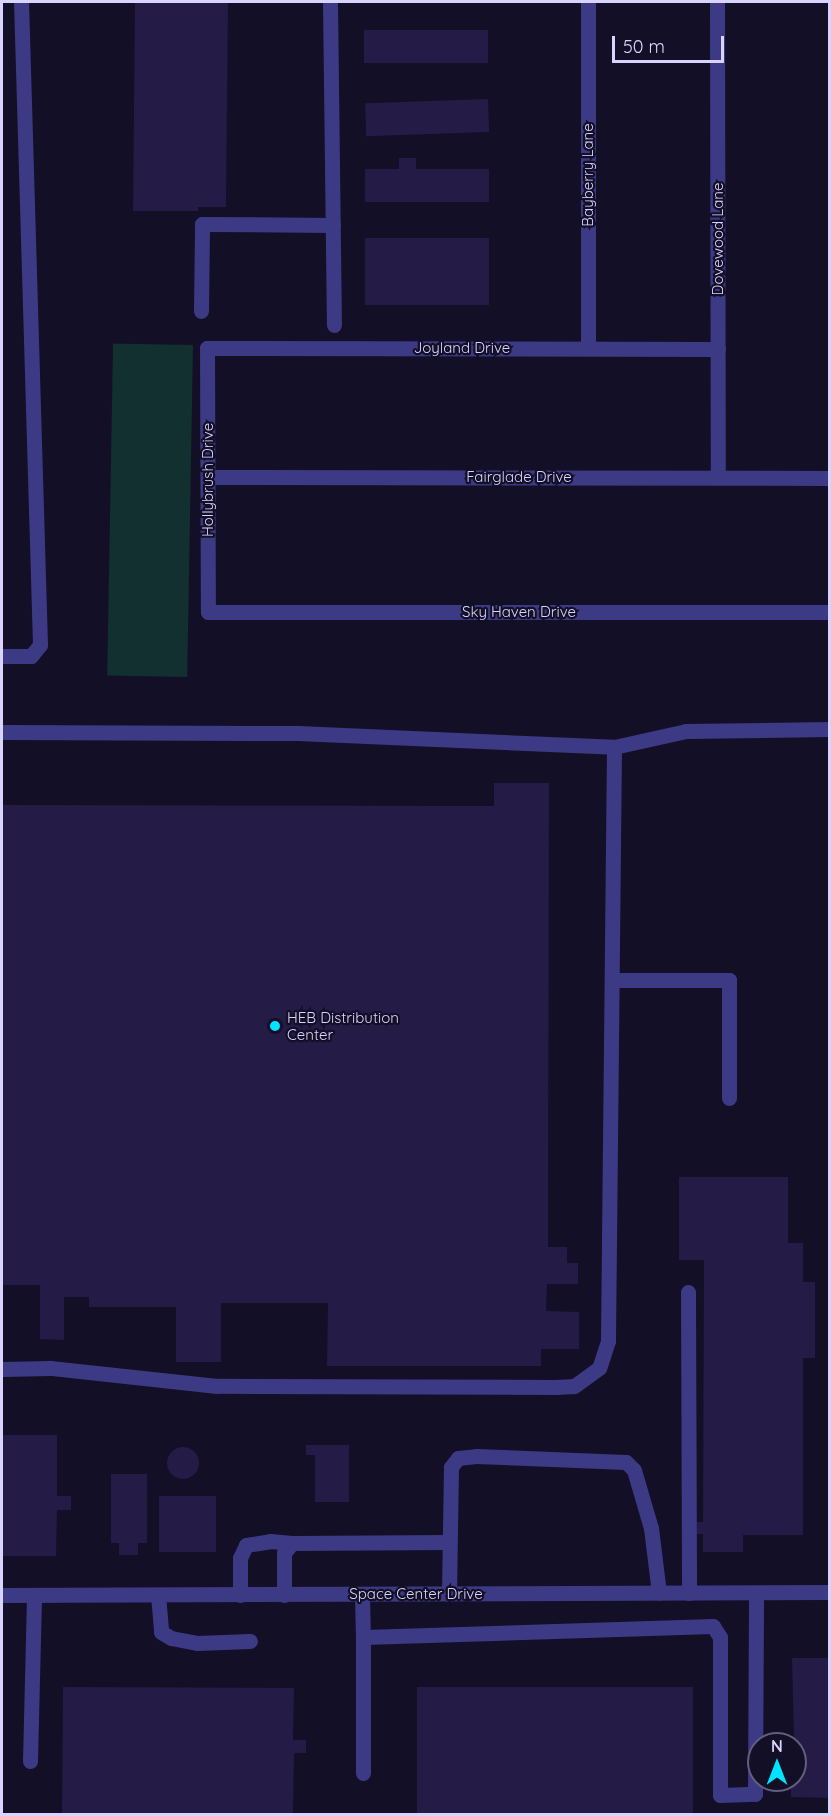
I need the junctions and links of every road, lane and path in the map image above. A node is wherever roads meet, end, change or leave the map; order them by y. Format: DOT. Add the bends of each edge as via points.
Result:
graph roads {
  1 [pos="21,2"];
  2 [pos="330,2"];
  3 [pos="588,2"];
  4 [pos="717,2"];
  5 [pos="333,225"];
  6 [pos="201,311"];
  7 [pos="334,325"];
  8 [pos="207,348"];
  9 [pos="588,348"];
  10 [pos="718,349"];
  11 [pos="209,477"];
  12 [pos="718,477"];
  13 [pos="830,478"];
  14 [pos="208,612"];
  15 [pos="830,612"];
  16 [pos="2,656"];
  17 [pos="830,729"];
  18 [pos="2,732"];
  19 [pos="614,747"];
  20 [pos="612,980"];
  21 [pos="729,1098"];
  22 [pos="688,1292"];
  23 [pos="2,1369"];
  24 [pos="449,1542"];
  25 [pos="292,1543"];
  26 [pos="830,1592"];
  27 [pos="659,1593"];
  28 [pos="689,1593"];
  29 [pos="756,1593"];
  30 [pos="362,1594"];
  31 [pos="449,1594"];
  32 [pos="2,1595"];
  33 [pos="34,1595"];
  34 [pos="158,1595"];
  35 [pos="240,1595"];
  36 [pos="284,1595"];
  37 [pos="363,1637"];
  38 [pos="250,1641"];
  39 [pos="30,1761"];
  40 [pos="363,1773"];
  1 -- 16 [label="street" via="40,645 31,656"];
  2 -- 5 [label="street"];
  3 -- 9 [label="street, Bayberry Lane"];
  4 -- 10 [label="street, Dovewood Lane"];
  5 -- 6 [label="street" via="202,224"];
  5 -- 7 [label="street"];
  8 -- 9 [label="street, Joyland Drive"];
  8 -- 11 [label="street, Hollybrush Drive"];
  9 -- 10 [label="street, Joyland Drive"];
  10 -- 12 [label="street, Dovewood Lane"];
  11 -- 12 [label="street, Fairglade Drive"];
  11 -- 14 [label="street, Hollybrush Drive"];
  12 -- 13 [label="street, Fairglade Drive"];
  14 -- 15 [label="street, Sky Haven Drive"];
  17 -- 19 [label="street" via="686,731"];
  18 -- 19 [label="street" via="298,733"];
  19 -- 20 [label="street"];
  20 -- 21 [label="street" via="729,980"];
  20 -- 23 [label="street" via="608,1341 599,1368 588,1379 556,1387 216,1386 50,1368"];
  22 -- 28 [label="street"];
  24 -- 25 [label="street"];
  24 -- 27 [label="street" via="451,1467 458,1458 611,1458 626,1462 639,1486 657,1551"];
  24 -- 31 [label="street"];
  25 -- 35 [label="street" via="246,1545 240,1558"];
  25 -- 36 [label="street" via="284,1553"];
  26 -- 29 [label="street, Space Center Drive"];
  27 -- 28 [label="street, Space Center Drive"];
  27 -- 31 [label="street, Space Center Drive"];
  28 -- 29 [label="street, Space Center Drive"];
  29 -- 37 [label="street" via="755,1794 720,1795 720,1637 713,1626"];
  30 -- 31 [label="street, Space Center Drive"];
  30 -- 36 [label="street, Space Center Drive"];
  30 -- 37 [label="street"];
  32 -- 33 [label="street, Space Center Drive"];
  33 -- 34 [label="street, Space Center Drive"];
  33 -- 39 [label="street"];
  34 -- 35 [label="street, Space Center Drive"];
  34 -- 38 [label="street" via="161,1632 171,1638 197,1643"];
  35 -- 36 [label="street, Space Center Drive"];
  37 -- 40 [label="street"];
}
